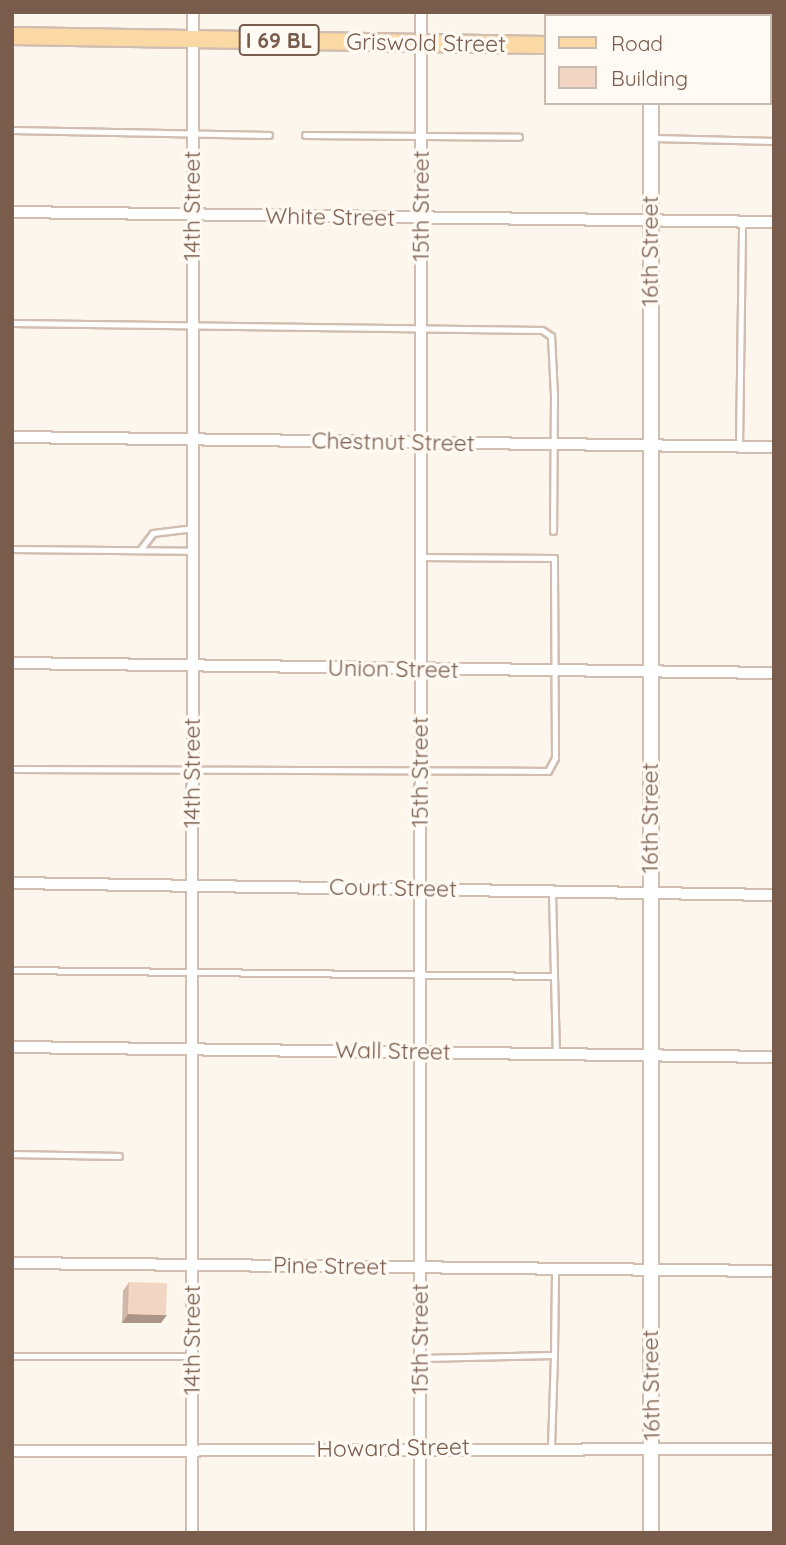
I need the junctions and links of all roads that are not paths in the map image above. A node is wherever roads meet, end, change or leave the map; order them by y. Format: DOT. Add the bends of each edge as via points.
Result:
graph roads {
  1 [pos="193,12"];
  2 [pos="421,12"];
  3 [pos="12,36"];
  4 [pos="192,38"];
  5 [pos="421,43"];
  6 [pos="544,45"];
  7 [pos="651,105"];
  8 [pos="12,130"];
  9 [pos="192,134"];
  10 [pos="269,135"];
  11 [pos="305,135"];
  12 [pos="422,136"];
  13 [pos="519,137"];
  14 [pos="650,138"];
  15 [pos="774,141"];
  16 [pos="12,212"];
  17 [pos="192,215"];
  18 [pos="421,218"];
  19 [pos="650,220"];
  20 [pos="742,221"];
  21 [pos="774,222"];
  22 [pos="12,323"];
  23 [pos="192,327"];
  24 [pos="421,328"];
  25 [pos="12,437"];
  26 [pos="192,440"];
  27 [pos="421,443"];
  28 [pos="553,444"];
  29 [pos="650,445"];
  30 [pos="739,446"];
  31 [pos="774,447"];
  32 [pos="192,528"];
  33 [pos="552,531"];
  34 [pos="12,549"];
  35 [pos="140,550"];
  36 [pos="191,551"];
  37 [pos="421,556"];
  38 [pos="12,663"];
  39 [pos="192,666"];
  40 [pos="421,669"];
  41 [pos="553,671"];
  42 [pos="651,672"];
  43 [pos="774,673"];
  44 [pos="12,769"];
  45 [pos="420,770"];
  46 [pos="192,771"];
  47 [pos="12,883"];
  48 [pos="191,884"];
  49 [pos="420,888"];
  50 [pos="552,890"];
  51 [pos="650,891"];
  52 [pos="774,895"];
  53 [pos="12,970"];
  54 [pos="191,972"];
  55 [pos="421,974"];
  56 [pos="554,976"];
  57 [pos="12,1046"];
  58 [pos="191,1049"];
  59 [pos="420,1052"];
  60 [pos="556,1054"];
  61 [pos="651,1055"];
  62 [pos="774,1057"];
  63 [pos="12,1154"];
  64 [pos="119,1156"];
  65 [pos="12,1263"];
  66 [pos="191,1265"];
  67 [pos="420,1268"];
  68 [pos="555,1269"];
  69 [pos="650,1270"];
  70 [pos="774,1271"];
  71 [pos="554,1355"];
  72 [pos="12,1356"];
  73 [pos="192,1356"];
  74 [pos="419,1358"];
  75 [pos="652,1445"];
  76 [pos="551,1446"];
  77 [pos="420,1447"];
  78 [pos="774,1449"];
  79 [pos="192,1450"];
  80 [pos="12,1451"];
  81 [pos="192,1533"];
  82 [pos="420,1533"];
  83 [pos="651,1533"];
  1 -- 4 [label="street, 14th Street"];
  2 -- 5 [label="street, 15th Street"];
  3 -- 4 [label="main road, Griswold Street / I 69 BL"];
  4 -- 5 [label="main road, Griswold Street / I 69 BL"];
  4 -- 9 [label="street, 14th Street"];
  5 -- 6 [label="main road, Griswold Street / I 69 BL"];
  5 -- 12 [label="street, 15th Street"];
  7 -- 14 [label="street, 16th Street"];
  8 -- 9 [label="lane"];
  9 -- 10 [label="lane"];
  9 -- 17 [label="street, 14th Street"];
  11 -- 12 [label="lane"];
  12 -- 13 [label="lane"];
  12 -- 18 [label="street, 15th Street"];
  14 -- 15 [label="lane"];
  14 -- 19 [label="street, 16th Street"];
  16 -- 17 [label="street, White Street"];
  17 -- 18 [label="street, White Street"];
  17 -- 23 [label="street, 14th Street"];
  18 -- 19 [label="street, White Street"];
  18 -- 24 [label="street, 15th Street"];
  19 -- 20 [label="street, White Street"];
  19 -- 29 [label="street, 16th Street"];
  20 -- 21 [label="street, White Street"];
  20 -- 30 [label="lane"];
  22 -- 23 [label="lane"];
  23 -- 24 [label="lane"];
  23 -- 26 [label="street, 14th Street"];
  24 -- 27 [label="street, 15th Street"];
  24 -- 28 [label="lane" via="542,330 551,336"];
  25 -- 26 [label="street, Chestnut Street"];
  26 -- 27 [label="street, Chestnut Street"];
  26 -- 32 [label="street, 14th Street"];
  27 -- 28 [label="street, Chestnut Street"];
  27 -- 37 [label="street, 15th Street"];
  28 -- 29 [label="street, Chestnut Street"];
  28 -- 33 [label="lane"];
  29 -- 30 [label="street, Chestnut Street"];
  29 -- 42 [label="street, 16th Street"];
  30 -- 31 [label="street, Chestnut Street"];
  32 -- 35 [label="lane" via="153,533"];
  32 -- 36 [label="street, 14th Street"];
  34 -- 35 [label="lane"];
  35 -- 36 [label="lane"];
  36 -- 39 [label="street, 14th Street"];
  37 -- 40 [label="street, 15th Street"];
  37 -- 41 [label="lane" via="554,558"];
  38 -- 39 [label="street, Union Street"];
  39 -- 40 [label="street, Union Street"];
  39 -- 46 [label="street, 14th Street"];
  40 -- 41 [label="street, Union Street"];
  40 -- 45 [label="street, 15th Street"];
  41 -- 42 [label="street, Union Street"];
  41 -- 45 [label="lane" via="555,758 548,771"];
  42 -- 43 [label="street, Union Street"];
  42 -- 51 [label="street, 16th Street"];
  44 -- 46 [label="lane"];
  45 -- 46 [label="lane"];
  45 -- 49 [label="street, 15th Street"];
  46 -- 48 [label="street, 14th Street"];
  47 -- 48 [label="street, Court Street"];
  48 -- 49 [label="street, Court Street"];
  48 -- 54 [label="street, 14th Street"];
  49 -- 50 [label="street, Court Street"];
  49 -- 55 [label="street, 15th Street"];
  50 -- 51 [label="street, Court Street"];
  50 -- 56 [label="lane"];
  51 -- 52 [label="street, Court Street"];
  51 -- 61 [label="street, 16th Street"];
  53 -- 54 [label="lane"];
  54 -- 55 [label="lane"];
  54 -- 58 [label="street, 14th Street"];
  55 -- 56 [label="lane"];
  55 -- 59 [label="street, 15th Street"];
  56 -- 60 [label="lane"];
  57 -- 58 [label="street, Wall Street"];
  58 -- 59 [label="street, Wall Street"];
  58 -- 66 [label="street, 14th Street"];
  59 -- 60 [label="street, Wall Street"];
  59 -- 67 [label="street, 15th Street"];
  60 -- 61 [label="street, Wall Street"];
  61 -- 62 [label="street, Wall Street"];
  61 -- 69 [label="street, 16th Street"];
  63 -- 64 [label="lane"];
  65 -- 66 [label="street, Pine Street"];
  66 -- 67 [label="street, Pine Street"];
  66 -- 73 [label="street, 14th Street"];
  67 -- 68 [label="street, Pine Street"];
  67 -- 74 [label="street, 15th Street"];
  68 -- 69 [label="street, Pine Street"];
  68 -- 71 [label="lane"];
  69 -- 70 [label="street, Pine Street"];
  69 -- 75 [label="street, 16th Street"];
  71 -- 74 [label="lane"];
  71 -- 76 [label="lane"];
  72 -- 73 [label="lane"];
  73 -- 79 [label="street, 14th Street"];
  74 -- 77 [label="street, 15th Street"];
  75 -- 76 [label="street, Howard Street"];
  75 -- 78 [label="street, Howard Street"];
  75 -- 83 [label="street, 16th Street"];
  76 -- 77 [label="street, Howard Street"];
  77 -- 79 [label="street, Howard Street"];
  77 -- 82 [label="street, 15th Street"];
  79 -- 80 [label="street, Howard Street"];
  79 -- 81 [label="street, 14th Street"];
}
